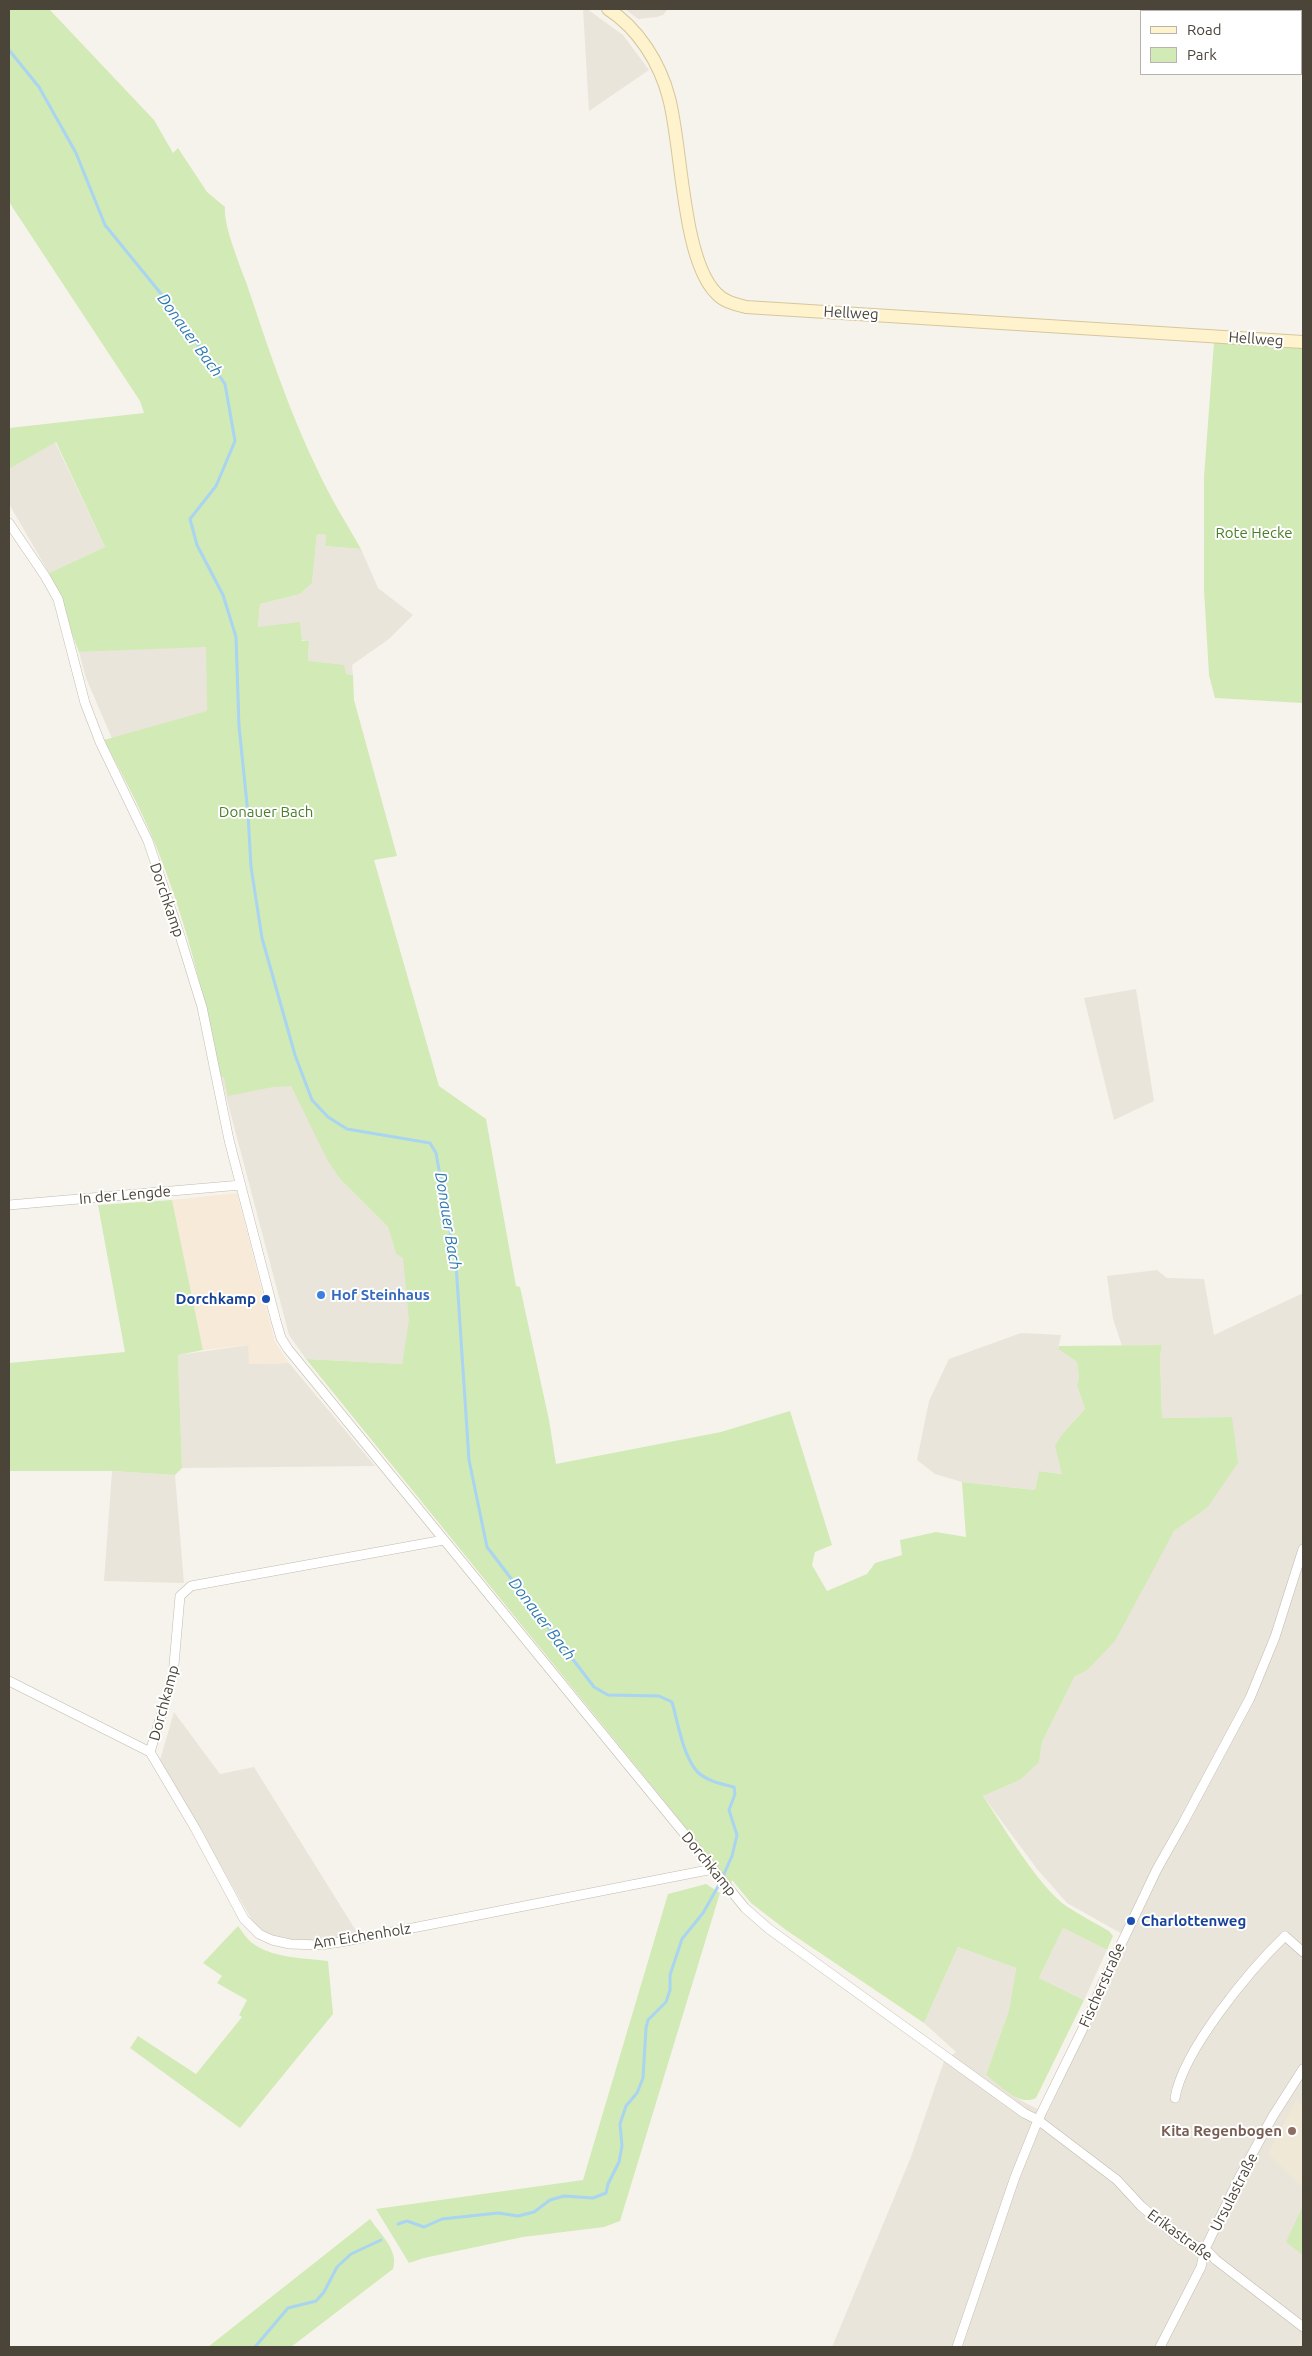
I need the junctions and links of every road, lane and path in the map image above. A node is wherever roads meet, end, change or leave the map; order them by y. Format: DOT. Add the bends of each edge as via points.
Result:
graph roads {
  1 [pos="608,9"];
  2 [pos="1303,342"];
  3 [pos="9,523"];
  4 [pos="241,1185"];
  5 [pos="9,1205"];
  6 [pos="444,1540"];
  7 [pos="1303,1549"];
  8 [pos="9,1681"];
  9 [pos="150,1752"];
  10 [pos="719,1876"];
  11 [pos="1303,1952"];
  12 [pos="1303,2069"];
  13 [pos="1175,2098"];
  14 [pos="1038,2120"];
  15 [pos="1205,2250"];
  16 [pos="1303,2327"];
  17 [pos="957,2347"];
  18 [pos="1160,2347"];
  1 -- 2 [label="street, Hellweg" via="632,29 648,50 669,96 692,240 708,282 722,299 746,307"];
  3 -- 4 [label="street, Dorchkamp" via="58,599 85,703 100,742 148,840 202,1007 228,1140"];
  4 -- 5 [label="street, In der Lengde"];
  4 -- 6 [label="street, Dorchkamp" via="281,1338 297,1362"];
  6 -- 9 [label="street, Dorchkamp" via="191,1586 185,1590 180,1596 173,1676"];
  6 -- 10 [label="street, Dorchkamp"];
  7 -- 14 [label="street, Fischerstraße" via="1254,1690 1157,1868"];
  8 -- 9 [label="street, Am Eichenholz"];
  9 -- 10 [label="street, Am Eichenholz" via="244,1918 259,1934 290,1944 320,1945"];
  10 -- 14 [label="street, Dorchkamp" via="745,1908 769,1929"];
  11 -- 13 [label="street" via="1285,1936 1266,1954 1217,2017 1191,2057 1178,2081"];
  12 -- 15 [label="street, Ursulastraße" via="1240,2176"];
  14 -- 15 [label="street, Erikastraße" via="1116,2180 1181,2240"];
  14 -- 17 [label="street, Fischerstraße" via="1015,2177"];
  15 -- 16 [label="street, Erikastraße"];
  15 -- 18 [label="street, Ursulastraße" via="1201,2267"];
}
